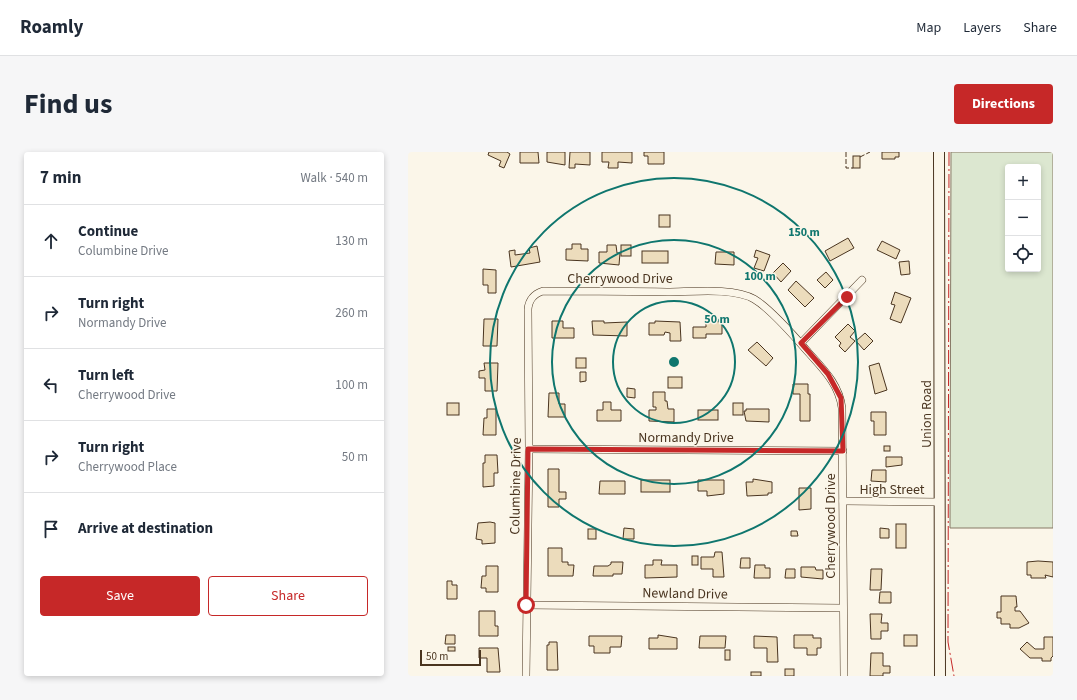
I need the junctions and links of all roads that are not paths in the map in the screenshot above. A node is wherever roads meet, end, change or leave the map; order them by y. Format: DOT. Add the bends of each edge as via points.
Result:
graph roads {
  1 [pos="939,152"];
  2 [pos="862,280"];
  3 [pos="532,297"];
  4 [pos="801,343"];
  5 [pos="528,449"];
  6 [pos="843,451"];
  7 [pos="843,501"];
  8 [pos="940,502"];
  9 [pos="526,605"];
  10 [pos="843,608"];
  11 [pos="526,676"];
  12 [pos="844,676"];
  13 [pos="940,676"];
  1 -- 8 [label="main road, Union Road"];
  2 -- 4 [label="street"];
  3 -- 4 [label="street, Cherrywood Drive" via="543,291 737,294 755,300"];
  3 -- 5 [label="street, Columbine Drive" via="528,309"];
  4 -- 6 [label="street, Cherrywood Drive" via="828,374 841,398"];
  5 -- 6 [label="street, Normandy Drive"];
  5 -- 9 [label="street, Columbine Drive"];
  6 -- 7 [label="street, Cherrywood Drive"];
  7 -- 8 [label="street, High Street"];
  7 -- 10 [label="street, Cherrywood Drive"];
  8 -- 13 [label="main road, Union Road"];
  9 -- 10 [label="street, Newland Drive"];
  9 -- 11 [label="street, Columbine Drive"];
  10 -- 12 [label="street, Cherrywood Drive"];
}
